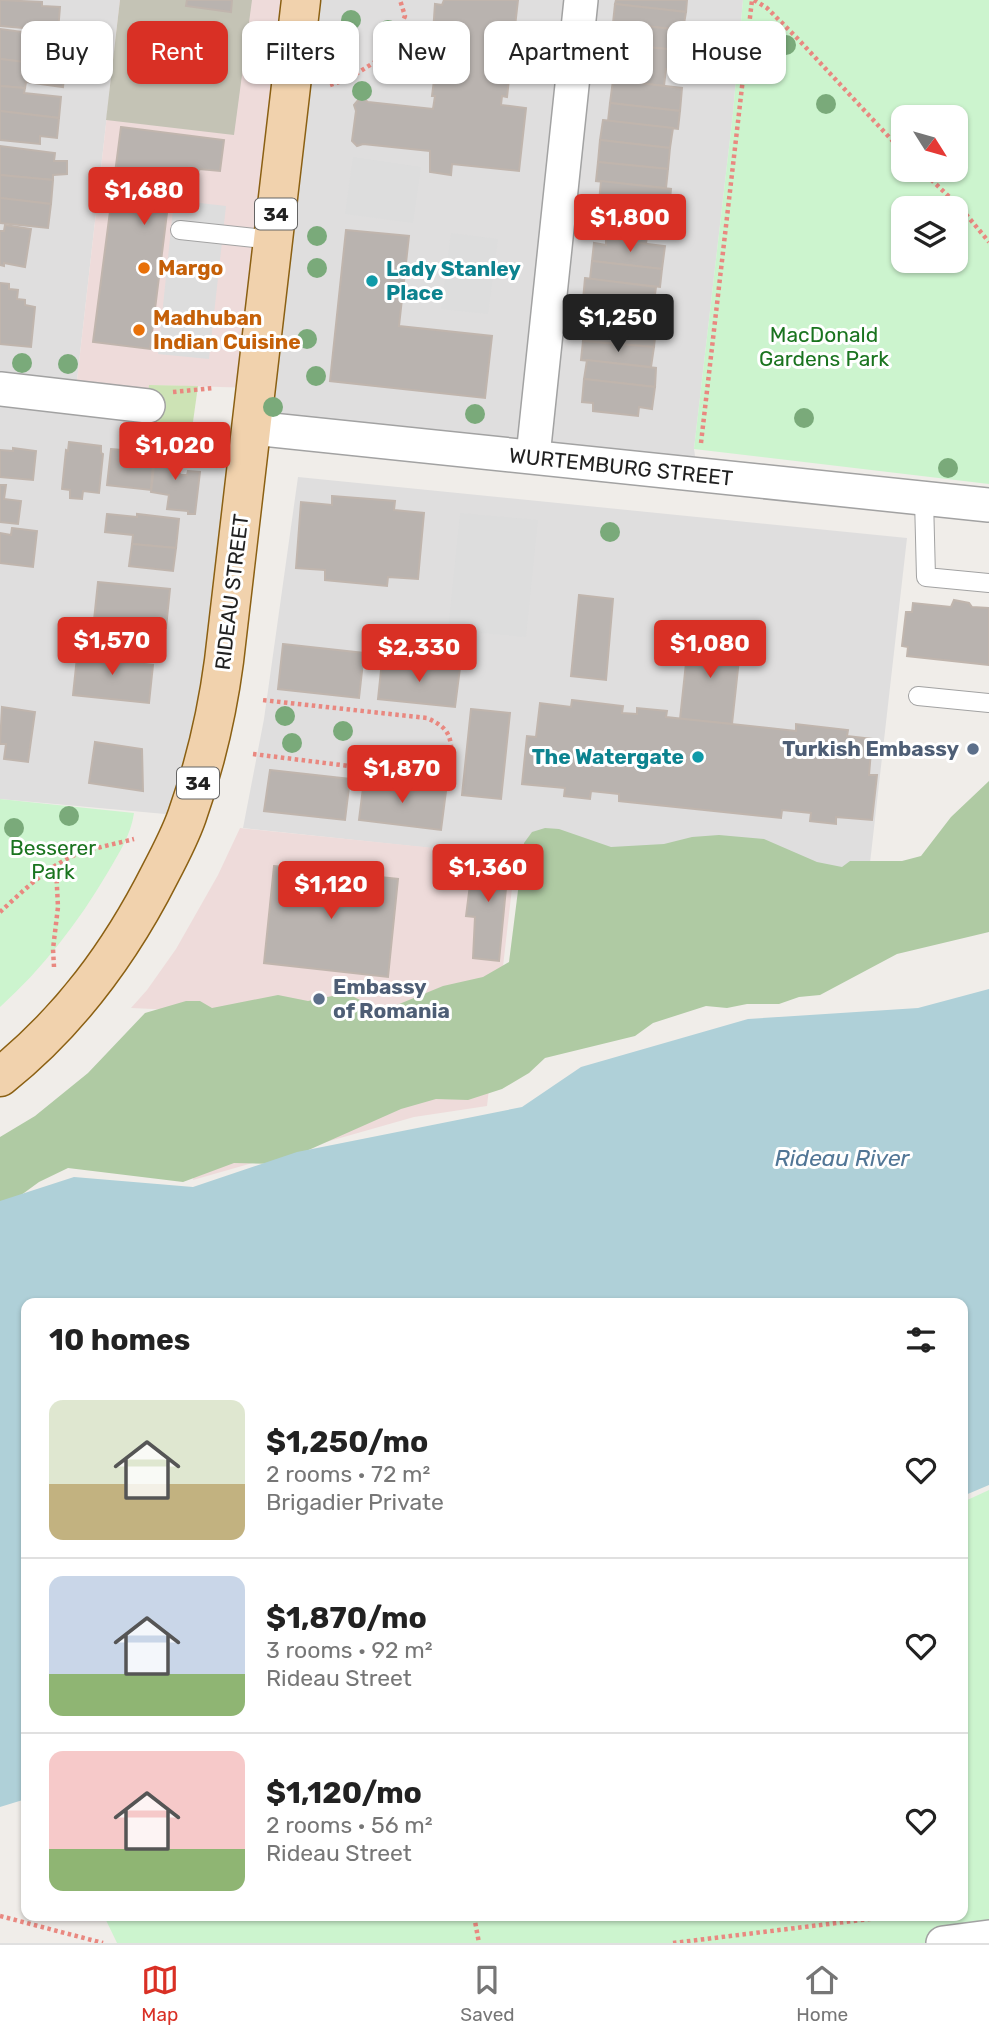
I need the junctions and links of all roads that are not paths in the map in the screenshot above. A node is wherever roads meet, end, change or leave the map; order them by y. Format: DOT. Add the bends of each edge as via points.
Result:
graph roads {
  1 [pos="301,0"];
  2 [pos="581,0"];
  3 [pos="180,230"];
  4 [pos="273,240"];
  5 [pos="0,389"];
  6 [pos="148,406"];
  7 [pos="253,428"];
  8 [pos="533,456"];
  9 [pos="924,499"];
  10 [pos="989,505"];
  11 [pos="989,583"];
  12 [pos="918,695"];
  13 [pos="989,703"];
  14 [pos="0,1077"];
  15 [pos="989,1937"];
  16 [pos="943,1943"];
  1 -- 4 [label="main road, RIDEAU STREET / 34"];
  2 -- 8 [label="street"];
  3 -- 4 [label="lane"];
  4 -- 7 [label="main road, RIDEAU STREET / 34"];
  5 -- 6 [label="street"];
  7 -- 8 [label="street, WURTEMBURG STREET"];
  7 -- 14 [label="main road, RIDEAU STREET / 34" via="216,715 185,823 150,894 100,975 55,1027"];
  8 -- 9 [label="street, WURTEMBURG STREET"];
  9 -- 10 [label="street, WURTEMBURG STREET"];
  9 -- 11 [label="lane" via="926,577"];
  12 -- 13 [label="lane"];
  15 -- 16 [label="street"];
}
